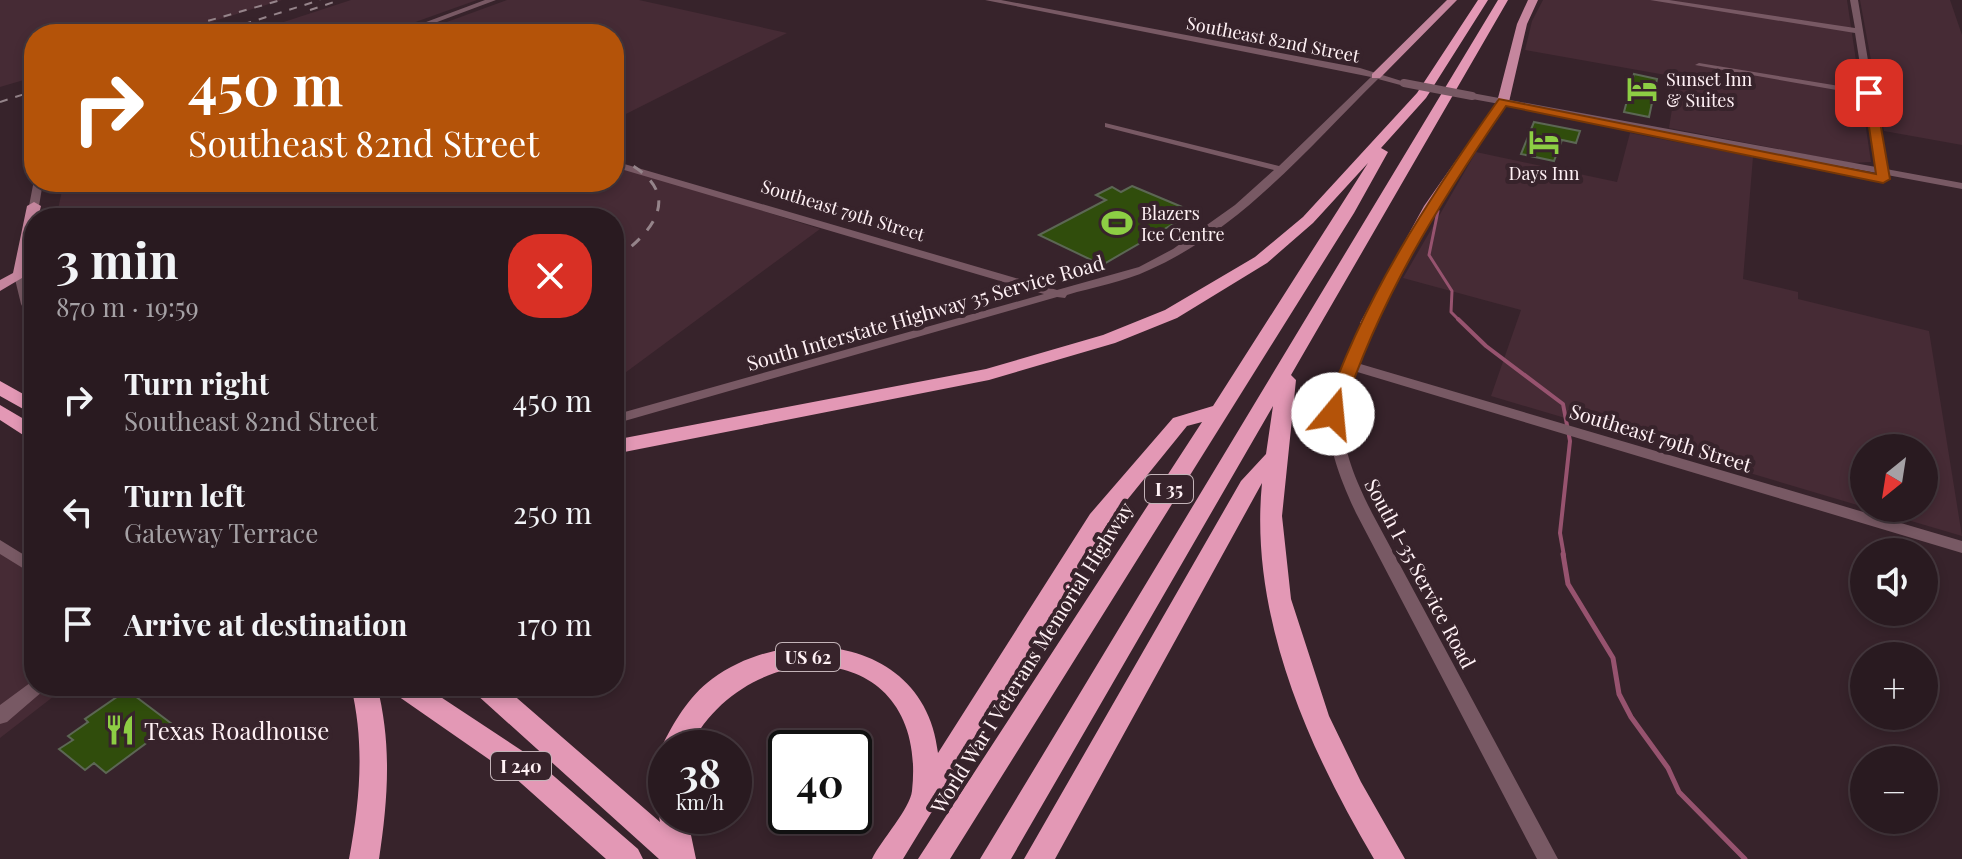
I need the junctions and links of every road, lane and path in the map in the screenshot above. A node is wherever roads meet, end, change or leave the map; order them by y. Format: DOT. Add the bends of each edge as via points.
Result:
graph roads {
  1 [pos="492,0"];
  2 [pos="989,0"];
  3 [pos="1452,0"];
  4 [pos="1483,0"];
  5 [pos="1503,0"];
  6 [pos="1533,0"];
  7 [pos="1654,0"];
  8 [pos="1854,0"];
  9 [pos="426,24"];
  10 [pos="1859,31"];
  11 [pos="1699,65"];
  12 [pos="1376,76"];
  13 [pos="1869,93"];
  14 [pos="1503,102"];
  15 [pos="1401,117"];
  16 [pos="1108,125"];
  17 [pos="1283,166"];
  18 [pos="624,167"];
  19 [pos="1882,175"];
  20 [pos="1962,186"];
  21 [pos="36,192"];
  22 [pos="1962,195"];
  23 [pos="34,206"];
  24 [pos="24,255"];
  25 [pos="20,275"];
  26 [pos="0,284"];
  27 [pos="24,292"];
  28 [pos="1062,295"];
  29 [pos="1368,323"];
  30 [pos="1349,365"];
  31 [pos="1288,368"];
  32 [pos="0,380"];
  33 [pos="0,387"];
  34 [pos="24,390"];
  35 [pos="24,403"];
  36 [pos="1219,410"];
  37 [pos="0,411"];
  38 [pos="624,417"];
  39 [pos="24,428"];
  40 [pos="624,445"];
  41 [pos="1276,456"];
  42 [pos="0,546"];
  43 [pos="1962,547"];
  44 [pos="24,562"];
  45 [pos="25,696"];
  46 [pos="366,696"];
  47 [pos="419,696"];
  48 [pos="497,696"];
  49 [pos="0,716"];
  50 [pos="684,730"];
  51 [pos="926,798"];
  52 [pos="676,834"];
  53 [pos="364,859"];
  54 [pos="628,859"];
  55 [pos="680,859"];
  56 [pos="887,859"];
  57 [pos="933,859"];
  58 [pos="995,859"];
  59 [pos="1039,859"];
  60 [pos="1390,859"];
  61 [pos="1548,859"];
  1 -- 9 [label="street"];
  2 -- 12 [label="street, Southeast 82nd Street"];
  3 -- 12 [label="main road"];
  4 -- 15 [label="highway, I 35" via="1422,95"];
  5 -- 31 [label="highway, I 35"];
  6 -- 14 [label="main road, South I-35 Service Road"];
  7 -- 10 [label="street"];
  8 -- 10 [label="street"];
  10 -- 13 [label="street"];
  11 -- 13 [label="street"];
  12 -- 14 [label="street, Southeast 82nd Street, bridge"];
  12 -- 17 [label="street"];
  13 -- 19 [label="street"];
  14 -- 19 [label="street, Southeast 82nd Street"];
  14 -- 29 [label="main road, South I-35 Service Road" via="1431,206"];
  15 -- 36 [label="highway, World War I Veterans Memorial Highway / I 35"];
  15 -- 40 [label="highway" via="1308,220 1261,260 1171,314 1109,339 989,374"];
  16 -- 17 [label="street"];
  17 -- 28 [label="street, South Interstate Highway 35 Service Road" via="1234,213 1181,251"];
  18 -- 28 [label="street, Southeast 79th Street"];
  19 -- 20 [label="street, Southeast 82nd Street"];
  19 -- 22 [label="street, Southeast 82nd Street"];
  21 -- 23 [label="street"];
  24 -- 25 [label="main road"];
  25 -- 26 [label="main road"];
  25 -- 27 [label="street"];
  28 -- 38 [label="street, South Interstate Highway 35 Service Road"];
  29 -- 30 [label="street, South I-35 Service Road"];
  30 -- 43 [label="street, Southeast 79th Street"];
  30 -- 61 [label="street, South I-35 Service Road" via="1333,414 1343,473"];
  31 -- 41 [label="highway"];
  31 -- 58 [label="highway, I 35"];
  32 -- 34 [label="highway"];
  33 -- 35 [label="highway"];
  36 -- 51 [label="highway" via="1180,422 1098,520"];
  36 -- 57 [label="highway, World War I Veterans Memorial Highway / I 35"];
  37 -- 39 [label="highway"];
  41 -- 59 [label="highway" via="1252,481"];
  41 -- 60 [label="highway" via="1273,560 1287,628 1312,704 1366,821"];
  42 -- 44 [label="street"];
  45 -- 49 [label="street"];
  46 -- 53 [label="highway" via="376,775"];
  47 -- 54 [label="highway, I 240" via="523,767"];
  48 -- 55 [label="highway, I 240"];
  50 -- 51 [label="highway, US 62" via="709,697 747,671 792,658 837,658 879,673 914,710 921,729"];
  51 -- 56 [label="highway"];
  52 -- 55 [label="highway"];
}
